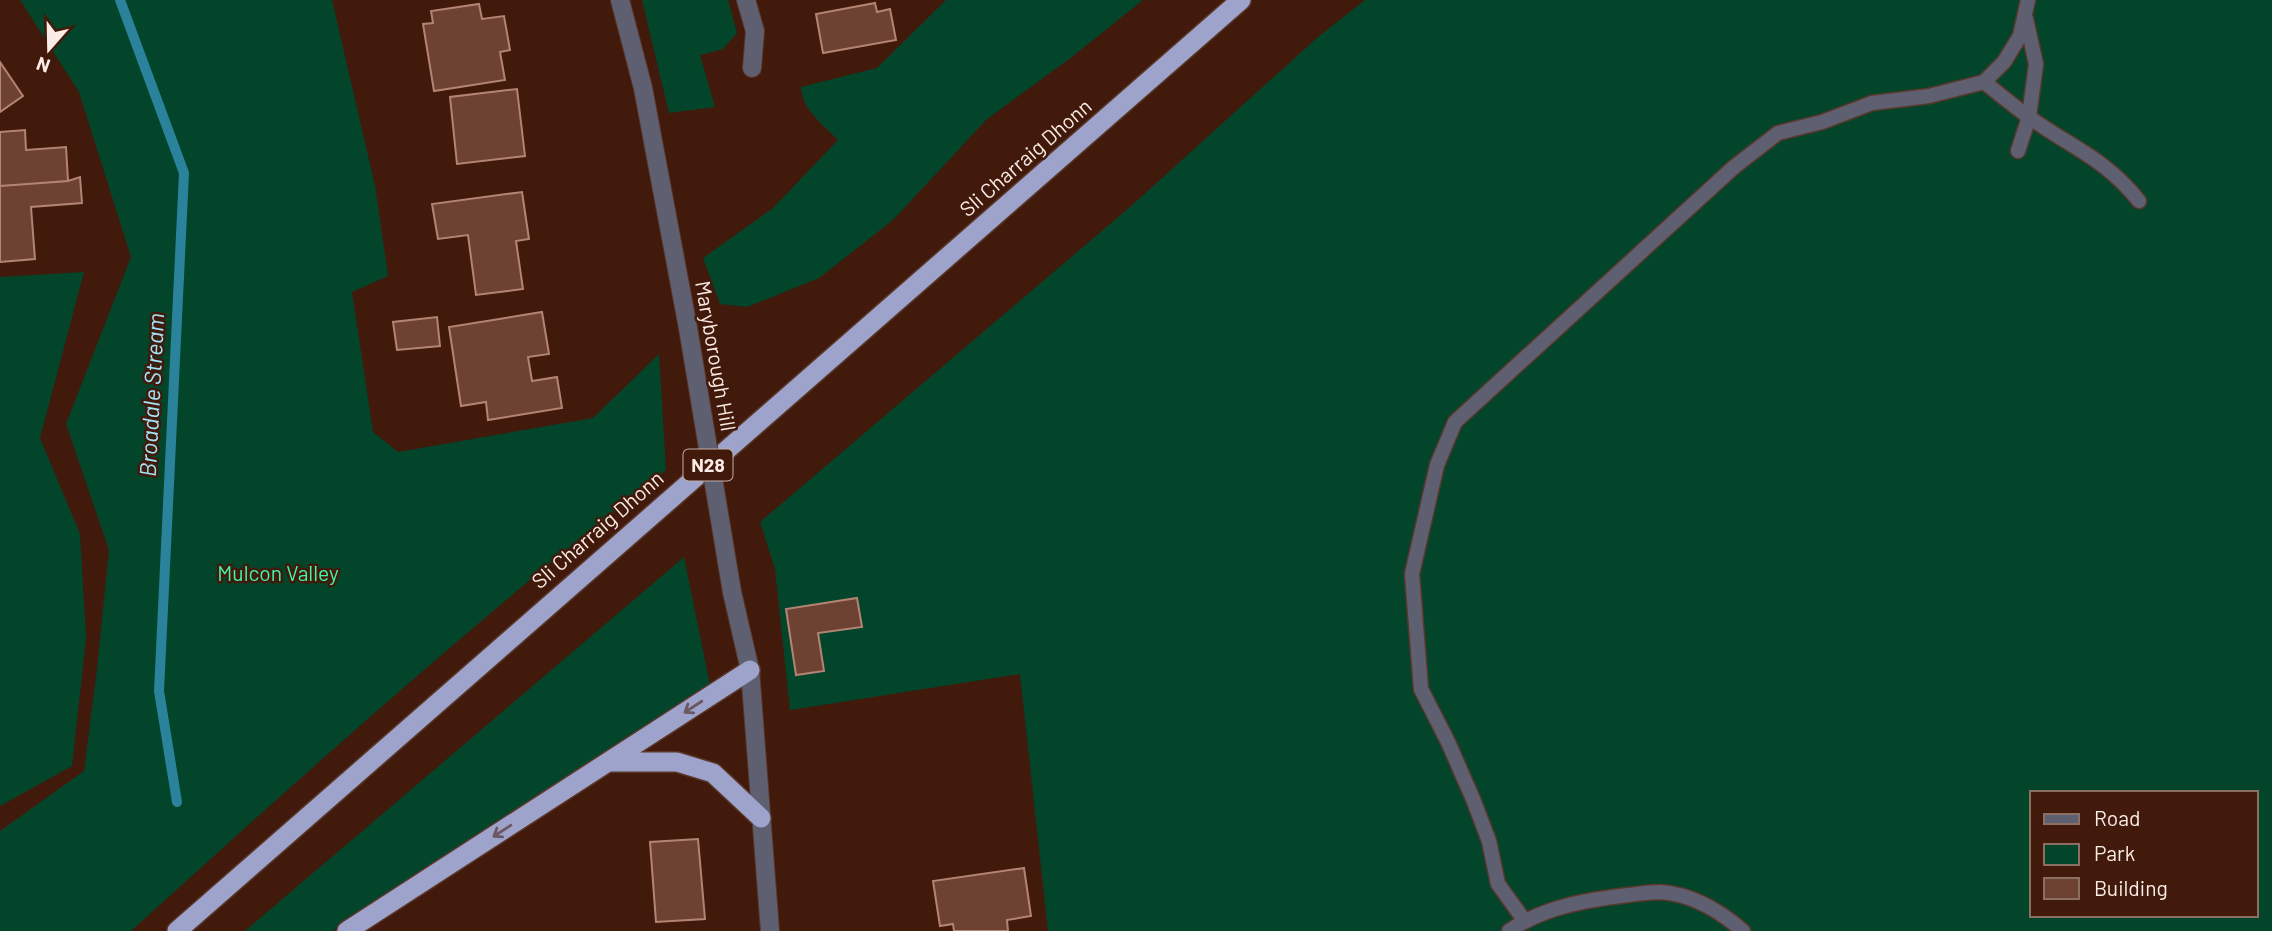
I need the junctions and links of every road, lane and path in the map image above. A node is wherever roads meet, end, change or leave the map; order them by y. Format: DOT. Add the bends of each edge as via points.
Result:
graph roads {
  1 [pos="620,0"];
  2 [pos="746,0"];
  3 [pos="1241,0"];
  4 [pos="2028,0"];
  5 [pos="2025,15"];
  6 [pos="752,68"];
  7 [pos="1984,82"];
  8 [pos="2029,117"];
  9 [pos="2018,151"];
  10 [pos="2139,201"];
  11 [pos="750,670"];
  12 [pos="608,762"];
  13 [pos="761,818"];
  14 [pos="1524,920"];
  15 [pos="177,931"];
  16 [pos="347,931"];
  17 [pos="770,931"];
  18 [pos="1509,931"];
  19 [pos="1743,931"];
  1 -- 11 [label="street, Maryborough Hill, bridge" via="643,88 732,592"];
  2 -- 6 [label="street" via="755,31"];
  3 -- 15 [label="highway, Sli Charraig Dhonn / N28"];
  4 -- 5 [label="lane"];
  5 -- 7 [label="lane" via="2020,36"];
  5 -- 8 [label="lane" via="2036,64"];
  7 -- 8 [label="lane"];
  7 -- 14 [label="lane" via="1929,96 1872,103 1778,133 1734,167 1455,422 1437,465 1412,574 1421,689 1473,799 1498,884"];
  8 -- 9 [label="lane"];
  8 -- 10 [label="lane" via="2108,169"];
  11 -- 12 [label="highway, one-way"];
  11 -- 13 [label="street, Maryborough Hill"];
  12 -- 13 [label="highway" via="677,762 713,773"];
  12 -- 16 [label="highway, one-way"];
  13 -- 17 [label="street, Maryborough Hill"];
  14 -- 18 [label="lane"];
  14 -- 19 [label="lane" via="1583,900 1660,892 1702,904"];
}
